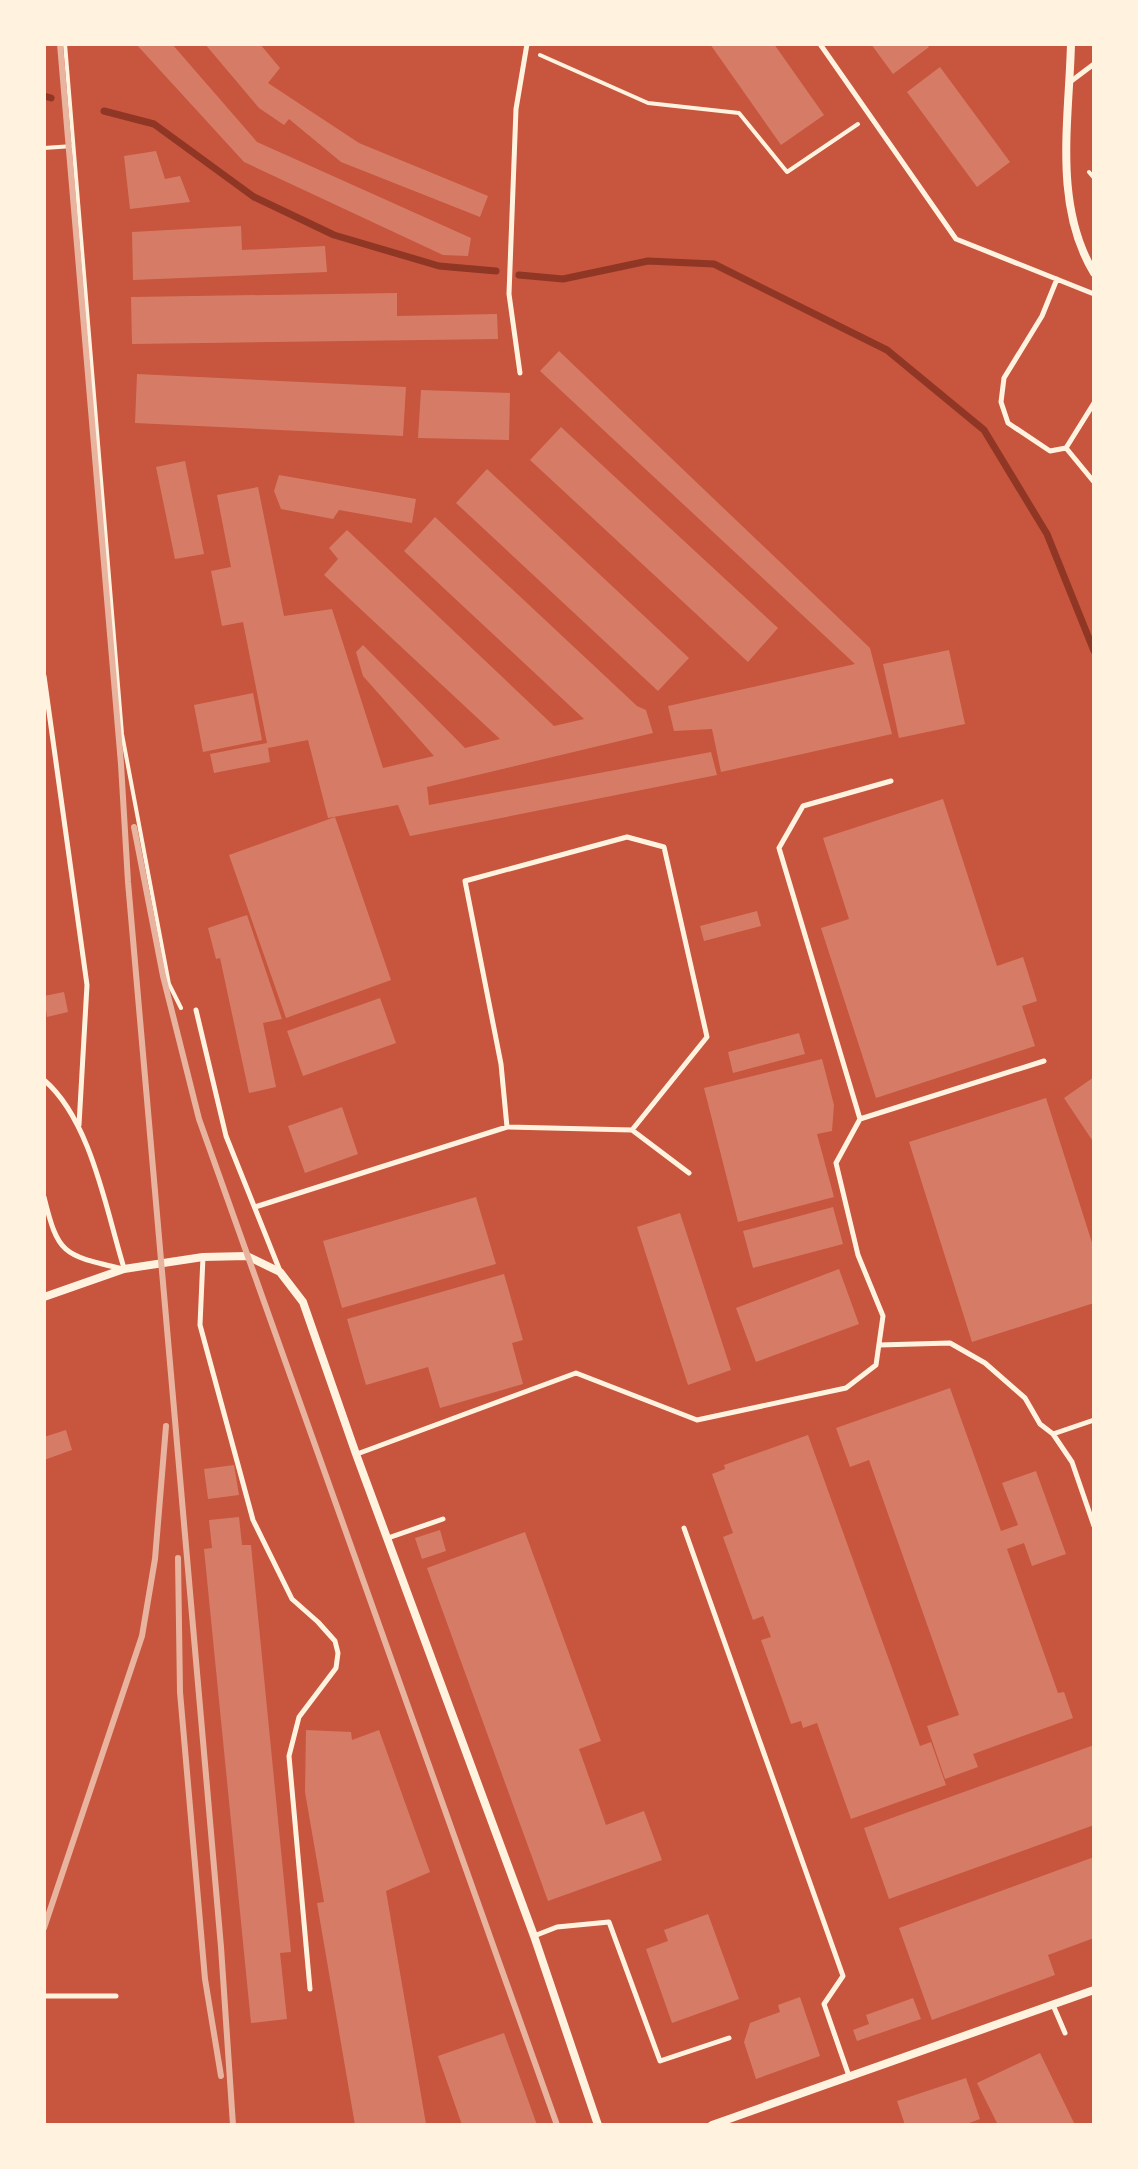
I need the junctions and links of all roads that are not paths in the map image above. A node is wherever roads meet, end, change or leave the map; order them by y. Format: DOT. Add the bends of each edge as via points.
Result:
graph roads {
  1 [pos="820,44"];
  2 [pos="1071,44"];
  3 [pos="527,47"];
  4 [pos="1094,64"];
  5 [pos="1070,82"];
  6 [pos="1094,273"];
  7 [pos="1057,279"];
  8 [pos="1094,294"];
  9 [pos="520,373"];
  10 [pos="1094,403"];
  11 [pos="1066,448"];
  12 [pos="1094,482"];
  13 [pos="44,676"];
  14 [pos="891,781"];
  15 [pos="196,1010"];
  16 [pos="1044,1061"];
  17 [pos="44,1080"];
  18 [pos="860,1119"];
  19 [pos="79,1125"];
  20 [pos="507,1127"];
  21 [pos="632,1130"];
  22 [pos="689,1173"];
  23 [pos="44,1197"];
  24 [pos="255,1207"];
  25 [pos="203,1257"];
  26 [pos="124,1269"];
  27 [pos="280,1272"];
  28 [pos="44,1297"];
  29 [pos="879,1345"];
  30 [pos="1094,1420"];
  31 [pos="1053,1434"];
  32 [pos="356,1454"];
  33 [pos="443,1519"];
  34 [pos="1094,1526"];
  35 [pos="684,1528"];
  36 [pos="387,1538"];
  37 [pos="534,1936"];
  38 [pos="310,1989"];
  39 [pos="1094,1990"];
  40 [pos="44,1996"];
  41 [pos="116,1996"];
  42 [pos="1053,2005"];
  43 [pos="1065,2033"];
  44 [pos="729,2038"];
  45 [pos="849,2077"];
  46 [pos="598,2125"];
  47 [pos="712,2125"];
  1 -- 7 [label="lane" via="956,239"];
  2 -- 5 [label="street"];
  3 -- 9 [label="lane" via="516,109 509,294"];
  4 -- 5 [label="lane"];
  5 -- 6 [label="street" via="1067,199 1080,249"];
  7 -- 8 [label="lane"];
  7 -- 11 [label="lane" via="1042,316 1004,378 1001,402 1008,423 1050,451"];
  10 -- 11 [label="lane"];
  11 -- 12 [label="lane"];
  13 -- 19 [label="lane" via="87,985"];
  14 -- 18 [label="lane" via="803,806 779,848"];
  15 -- 24 [label="lane" via="226,1136"];
  16 -- 18 [label="lane"];
  17 -- 19 [label="lane"];
  18 -- 29 [label="lane" via="836,1163 858,1255 883,1316"];
  19 -- 26 [label="lane"];
  20 -- 21 [label="lane"];
  20 -- 21 [label="lane" via="501,1064 465,881 627,837 664,847 707,1037"];
  20 -- 24 [label="lane"];
  21 -- 22 [label="lane"];
  23 -- 26 [label="lane" via="54,1237 75,1258"];
  24 -- 27 [label="lane"];
  25 -- 26 [label="street"];
  25 -- 27 [label="street" via="247,1256"];
  25 -- 38 [label="lane" via="200,1325 253,1520 292,1599 335,1641 338,1653 336,1668 299,1717 289,1756"];
  26 -- 28 [label="street"];
  27 -- 32 [label="street" via="303,1302"];
  29 -- 31 [label="lane" via="950,1343 985,1363 1025,1398 1040,1424"];
  29 -- 32 [label="lane" via="876,1365 846,1388 697,1420 576,1373"];
  30 -- 31 [label="lane"];
  31 -- 34 [label="lane" via="1072,1462"];
  32 -- 36 [label="street"];
  33 -- 36 [label="lane"];
  35 -- 45 [label="lane" via="843,1976 824,2004"];
  36 -- 37 [label="street"];
  37 -- 44 [label="lane" via="557,1927 609,1922 660,2061"];
  37 -- 46 [label="street"];
  39 -- 42 [label="street"];
  40 -- 41 [label="lane"];
  42 -- 43 [label="lane"];
  42 -- 45 [label="street"];
  45 -- 47 [label="street"];
}
